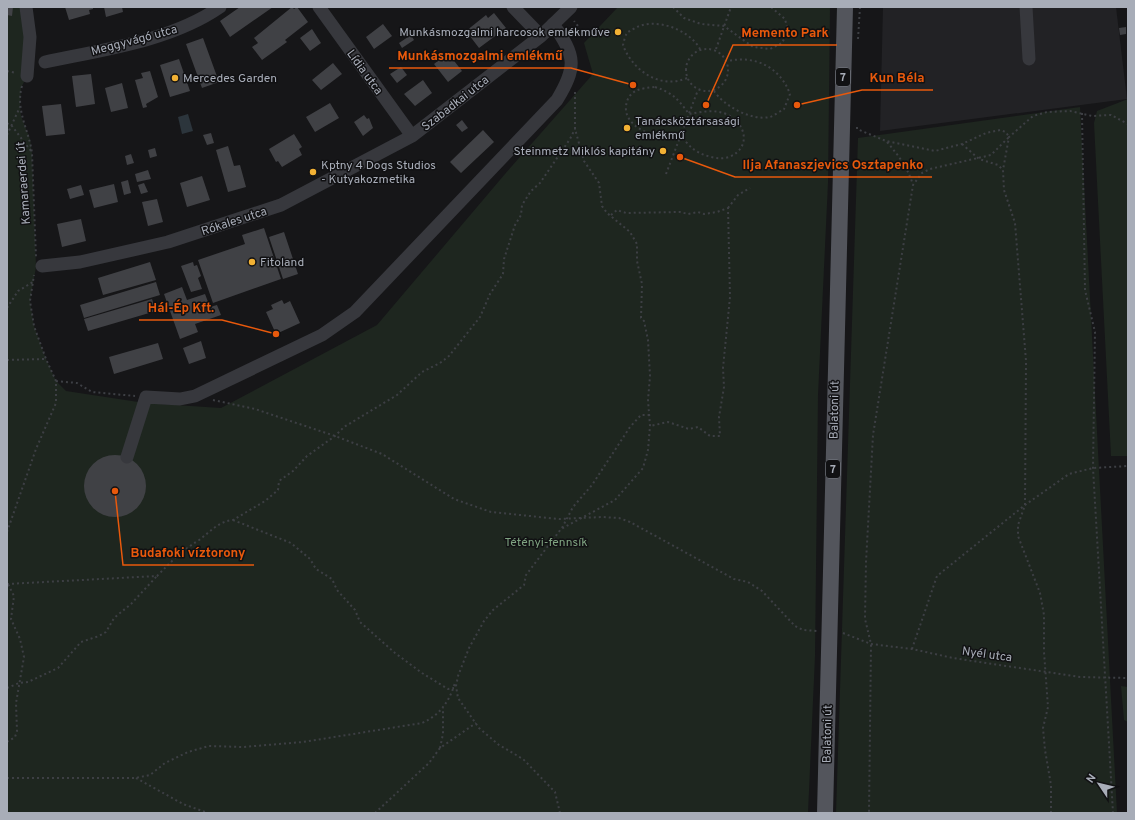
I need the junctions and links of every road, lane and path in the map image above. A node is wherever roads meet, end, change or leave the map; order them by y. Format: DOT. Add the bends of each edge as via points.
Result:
graph roads {
  1 [pos="26,7"];
  2 [pos="220,7"];
  3 [pos="319,7"];
  4 [pos="512,7"];
  5 [pos="571,7"];
  6 [pos="673,7"];
  7 [pos="731,7"];
  8 [pos="771,7"];
  9 [pos="845,7"];
  10 [pos="860,7"];
  11 [pos="1026,7"];
  12 [pos="553,24"];
  13 [pos="724,26"];
  14 [pos="541,36"];
  15 [pos="858,42"];
  16 [pos="700,49"];
  17 [pos="716,49"];
  18 [pos="1029,59"];
  19 [pos="728,61"];
  20 [pos="44,62"];
  21 [pos="570,75"];
  22 [pos="27,76"];
  23 [pos="687,78"];
  24 [pos="698,90"];
  25 [pos="714,91"];
  26 [pos="20,106"];
  27 [pos="1082,113"];
  28 [pos="689,114"];
  29 [pos="857,122"];
  30 [pos="7,123"];
  31 [pos="1128,124"];
  32 [pos="12,126"];
  33 [pos="575,129"];
  34 [pos="7,135"];
  35 [pos="412,136"];
  36 [pos="1009,137"];
  37 [pos="680,138"];
  38 [pos="886,141"];
  39 [pos="962,144"];
  40 [pos="32,153"];
  41 [pos="979,159"];
  42 [pos="1003,170"];
  43 [pos="666,174"];
  44 [pos="913,185"];
  45 [pos="750,188"];
  46 [pos="728,208"];
  47 [pos="610,216"];
  48 [pos="39,263"];
  49 [pos="7,307"];
  50 [pos="46,359"];
  51 [pos="7,360"];
  52 [pos="56,381"];
  53 [pos="194,396"];
  54 [pos="146,397"];
  55 [pos="650,415"];
  56 [pos="650,426"];
  57 [pos="335,436"];
  58 [pos="127,457"];
  59 [pos="1128,466"];
  60 [pos="1093,468"];
  61 [pos="1026,505"];
  62 [pos="567,519"];
  63 [pos="581,519"];
  64 [pos="233,520"];
  65 [pos="561,528"];
  66 [pos="7,532"];
  67 [pos="157,576"];
  68 [pos="7,584"];
  69 [pos="829,632"];
  70 [pos="846,634"];
  71 [pos="871,644"];
  72 [pos="912,649"];
  73 [pos="1046,672"];
  74 [pos="458,676"];
  75 [pos="1104,678"];
  76 [pos="1128,678"];
  77 [pos="19,683"];
  78 [pos="7,688"];
  79 [pos="454,688"];
  80 [pos="443,708"];
  81 [pos="476,723"];
  82 [pos="7,742"];
  83 [pos="440,748"];
  84 [pos="7,778"];
  85 [pos="135,778"];
  86 [pos="208,813"];
  87 [pos="376,813"];
  88 [pos="560,813"];
  89 [pos="824,813"];
  90 [pos="869,813"];
  91 [pos="1051,813"];
  92 [pos="1113,813"];
  1 -- 22 [label="street" via="30,37"];
  2 -- 20 [label="street, Meggyvágó utca" via="167,34"];
  3 -- 35 [label="street, Lídia utca"];
  4 -- 14 [label="street"];
  5 -- 12 [label="street, Szabadkai utca"];
  6 -- 13 [label="path" via="684,18 701,24"];
  7 -- 13 [label="path"];
  8 -- 13 [label="path" via="785,19 788,31 782,43 770,49 753,47"];
  9 -- 69 [label="main road, Balatoni út / 7"];
  10 -- 15 [label="path"];
  11 -- 18 [label="street"];
  12 -- 14 [label="street, Szabadkai utca"];
  12 -- 21 [label="street" via="568,48 571,61"];
  13 -- 17 [label="path"];
  14 -- 35 [label="street, Szabadkai utca"];
  16 -- 17 [label="path"];
  16 -- 23 [label="path" via="686,62"];
  16 -- 23 [label="path" via="696,41 681,31 663,24 642,24 628,32 623,45 627,57 642,73 663,81 678,82"];
  17 -- 19 [label="path"];
  19 -- 25 [label="path" via="727,80"];
  19 -- 25 [label="path" via="739,58 756,61 774,70 786,83 790,94 784,109 770,117 752,115 731,108 720,100"];
  21 -- 33 [label="path" via="576,95"];
  21 -- 53 [label="street" via="557,100 355,312 322,335"];
  22 -- 26 [label="path, Kamaraerdei út" via="21,88"];
  23 -- 24 [label="path"];
  24 -- 25 [label="path"];
  24 -- 28 [label="path"];
  26 -- 32 [label="path"];
  26 -- 40 [label="path, Kamaraerdei út"];
  27 -- 31 [label="path" via="1092,116 1112,115"];
  27 -- 36 [label="path" via="1047,112 1033,116"];
  27 -- 60 [label="path" via="1085,290 1095,332"];
  28 -- 37 [label="path"];
  28 -- 37 [label="path" via="711,111 726,114 739,123 744,131 744,141 740,150 728,158 712,157 693,149"];
  28 -- 37 [label="path" via="677,97 655,87 642,88 628,98 628,118 642,131"];
  29 -- 38 [label="path" via="857,129"];
  30 -- 32 [label="path"];
  32 -- 34 [label="path"];
  32 -- 40 [label="path"];
  33 -- 47 [label="path" via="584,160 599,184 602,206"];
  33 -- 57 [label="path" via="540,183 522,205 521,215 504,259 503,274 473,327 449,356 422,372 397,395 344,427"];
  35 -- 48 [label="street, Rókales utca" via="281,206 252,216 168,242 80,262"];
  36 -- 39 [label="path" via="1006,132 1000,130 986,133"];
  36 -- 41 [label="path" via="991,155"];
  36 -- 42 [label="path"];
  37 -- 43 [label="path"];
  38 -- 39 [label="path" via="935,151"];
  38 -- 44 [label="path" via="910,173"];
  39 -- 41 [label="path"];
  40 -- 48 [label="path, Kamaraerdei út"];
  41 -- 42 [label="path" via="998,165"];
  41 -- 44 [label="path" via="930,168 922,173"];
  42 -- 61 [label="path" via="1004,190 1014,223 1026,361"];
  44 -- 71 [label="path" via="873,435 865,619"];
  45 -- 46 [label="path" via="738,195"];
  46 -- 47 [label="path" via="704,214 626,213 617,210"];
  46 -- 56 [label="path" via="730,297 723,368 724,386 719,417 720,436 710,436 698,428 689,429 668,422"];
  47 -- 55 [label="path" via="630,232 637,244 637,261 642,284 641,318 648,340"];
  49 -- 50 [label="path" via="18,291 32,282 31,308 34,326"];
  50 -- 51 [label="path"];
  50 -- 52 [label="path"];
  52 -- 54 [label="path" via="76,383 92,392"];
  52 -- 66 [label="path" via="54,411 36,448"];
  53 -- 54 [label="street"];
  53 -- 57 [label="path" via="255,409"];
  54 -- 58 [label="street"];
  55 -- 56 [label="path"];
  55 -- 62 [label="path" via="641,415 630,427"];
  56 -- 63 [label="path" via="643,468 635,479 615,500"];
  57 -- 62 [label="path" via="382,454 454,499 472,506 491,512"];
  57 -- 64 [label="path" via="279,481 278,490 265,501"];
  59 -- 60 [label="path"];
  60 -- 61 [label="path" via="1069,474"];
  60 -- 75 [label="path"];
  61 -- 72 [label="path" via="937,576"];
  61 -- 73 [label="path" via="1018,525 1018,536 1040,593 1044,615"];
  62 -- 63 [label="path"];
  62 -- 65 [label="path"];
  63 -- 65 [label="path"];
  63 -- 69 [label="path" via="619,518 630,522 734,579 748,582 762,591 794,626 803,630"];
  64 -- 67 [label="path" via="213,528 192,543"];
  64 -- 79 [label="path" via="291,543 310,559 316,569 332,579 337,590 355,610 360,622 422,673 448,689"];
  65 -- 74 [label="path" via="526,575 524,584 484,621 469,648"];
  67 -- 68 [label="path"];
  67 -- 77 [label="path" via="114,618 106,632 81,642 58,668 28,682"];
  68 -- 77 [label="path" via="14,596 11,619 20,638 24,657"];
  69 -- 89 [label="main road, Balatoni út / 7"];
  70 -- 71 [label="path, Nyél utca"];
  71 -- 72 [label="path, Nyél utca"];
  71 -- 90 [label="path"];
  72 -- 73 [label="path, Nyél utca"];
  73 -- 75 [label="path, Nyél utca"];
  73 -- 91 [label="path" via="1048,707 1043,728 1051,785"];
  74 -- 79 [label="path"];
  74 -- 81 [label="path" via="458,698"];
  75 -- 76 [label="path, Nyél utca"];
  75 -- 92 [label="path"];
  77 -- 78 [label="path"];
  77 -- 82 [label="path" via="17,731"];
  79 -- 80 [label="path"];
  80 -- 83 [label="path"];
  80 -- 85 [label="path" via="433,718 422,723 303,742 209,746 165,763 150,775"];
  81 -- 83 [label="path"];
  81 -- 88 [label="path" via="499,745 523,759 548,783 555,792"];
  83 -- 87 [label="path" via="429,763"];
  84 -- 85 [label="path"];
  85 -- 86 [label="path" via="183,804"];
}
